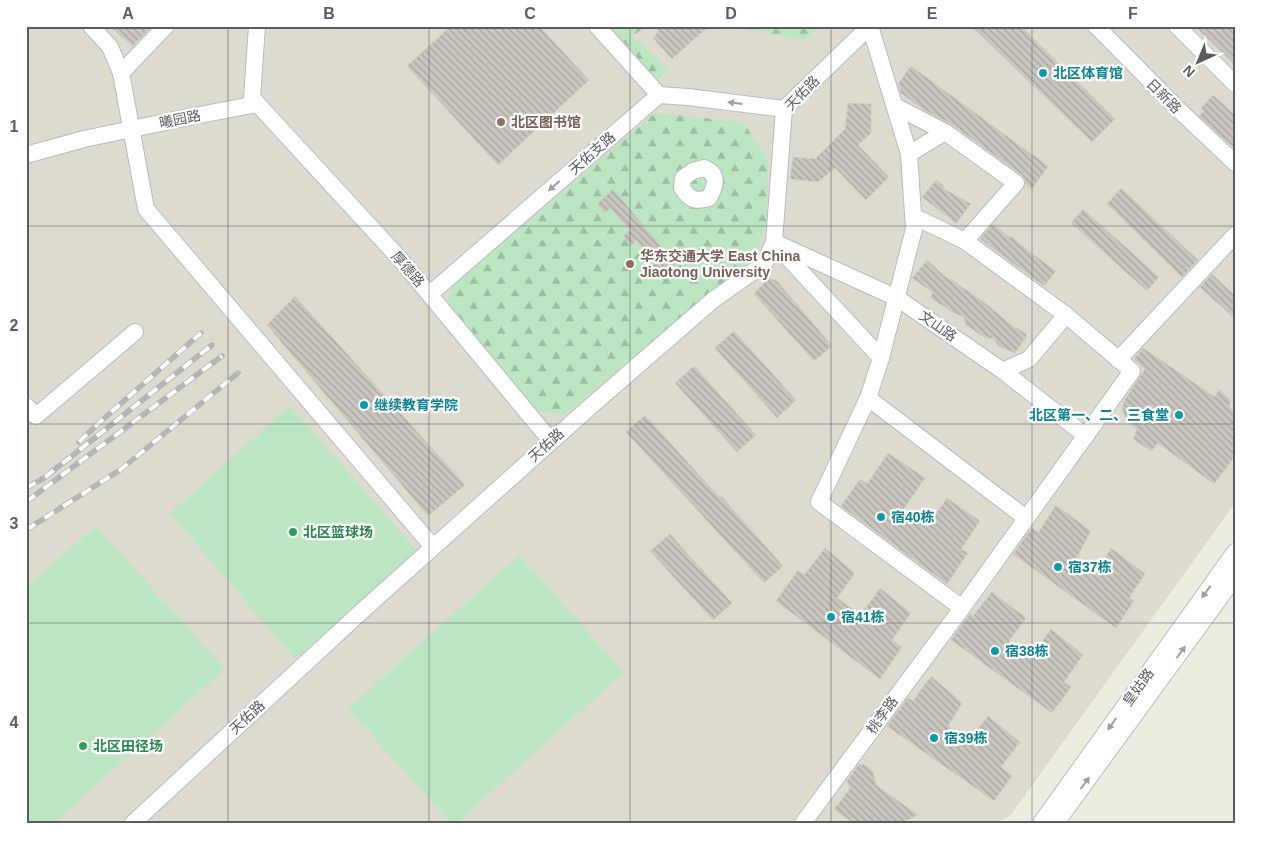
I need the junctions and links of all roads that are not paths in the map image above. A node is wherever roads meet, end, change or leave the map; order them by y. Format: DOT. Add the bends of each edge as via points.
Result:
graph roads {
  1 [pos="91,26"];
  2 [pos="166,26"];
  3 [pos="257,26"];
  4 [pos="597,26"];
  5 [pos="870,26"];
  6 [pos="1096,26"];
  7 [pos="1177,26"];
  8 [pos="121,73"];
  9 [pos="1235,84"];
  10 [pos="659,95"];
  11 [pos="258,104"];
  12 [pos="895,106"];
  13 [pos="784,109"];
  14 [pos="132,128"];
  15 [pos="945,132"];
  16 [pos="909,154"];
  17 [pos="26,155"];
  18 [pos="1235,163"];
  19 [pos="913,216"];
  20 [pos="1235,235"];
  21 [pos="965,241"];
  22 [pos="774,242"];
  23 [pos="430,294"];
  24 [pos="897,298"];
  25 [pos="1066,315"];
  26 [pos="135,332"];
  27 [pos="881,358"];
  28 [pos="1118,360"];
  29 [pos="1003,371"];
  30 [pos="868,398"];
  31 [pos="26,406"];
  32 [pos="1086,436"];
  33 [pos="551,441"];
  34 [pos="1026,518"];
  35 [pos="433,546"];
  36 [pos="1235,552"];
  37 [pos="1235,577"];
  38 [pos="962,608"];
  39 [pos="133,823"];
  40 [pos="803,823"];
  41 [pos="1040,823"];
  42 [pos="1056,823"];
  1 -- 8 [label="street" via="110,47"];
  2 -- 8 [label="street"];
  3 -- 11 [label="street" via="252,98"];
  4 -- 10 [label="street"];
  5 -- 12 [label="street"];
  5 -- 13 [label="street, 天佑路"];
  6 -- 18 [label="street, 日新路"];
  7 -- 9 [label="street"];
  8 -- 14 [label="street"];
  13 -- 10 [label="street, one-way"];
  10 -- 23 [label="street, 天佑支路, one-way"];
  11 -- 14 [label="street, 曦园路"];
  11 -- 23 [label="street, 厚德路"];
  12 -- 15 [label="street"];
  12 -- 16 [label="street"];
  13 -- 22 [label="street, 天佑路"];
  14 -- 17 [label="street, 曦园路"];
  14 -- 35 [label="street" via="146,209"];
  15 -- 16 [label="street"];
  15 -- 21 [label="street" via="1016,183"];
  16 -- 19 [label="street"];
  19 -- 21 [label="street"];
  19 -- 24 [label="street" via="914,229"];
  20 -- 28 [label="street"];
  21 -- 25 [label="street"];
  22 -- 24 [label="street, 文山路"];
  22 -- 27 [label="street"];
  22 -- 33 [label="street, 天佑路" via="764,264 714,300"];
  23 -- 33 [label="street, 厚德路"];
  24 -- 27 [label="street"];
  24 -- 29 [label="street, 文山路"];
  25 -- 28 [label="street"];
  25 -- 29 [label="street" via="1029,359"];
  26 -- 31 [label="street" via="36,416"];
  27 -- 30 [label="street"];
  28 -- 32 [label="street, 桃李路" via="1132,372"];
  29 -- 32 [label="street, 文山路"];
  30 -- 34 [label="street"];
  30 -- 38 [label="street" via="819,502"];
  32 -- 34 [label="street, 桃李路"];
  33 -- 35 [label="street, 天佑路"];
  34 -- 38 [label="street, 桃李路"];
  35 -- 39 [label="street, 天佑路"];
  36 -- 41 [label="street, 皇姑路, one-way"];
  42 -- 37 [label="street, 皇姑路, one-way"];
  38 -- 40 [label="street, 桃李路"];
}
